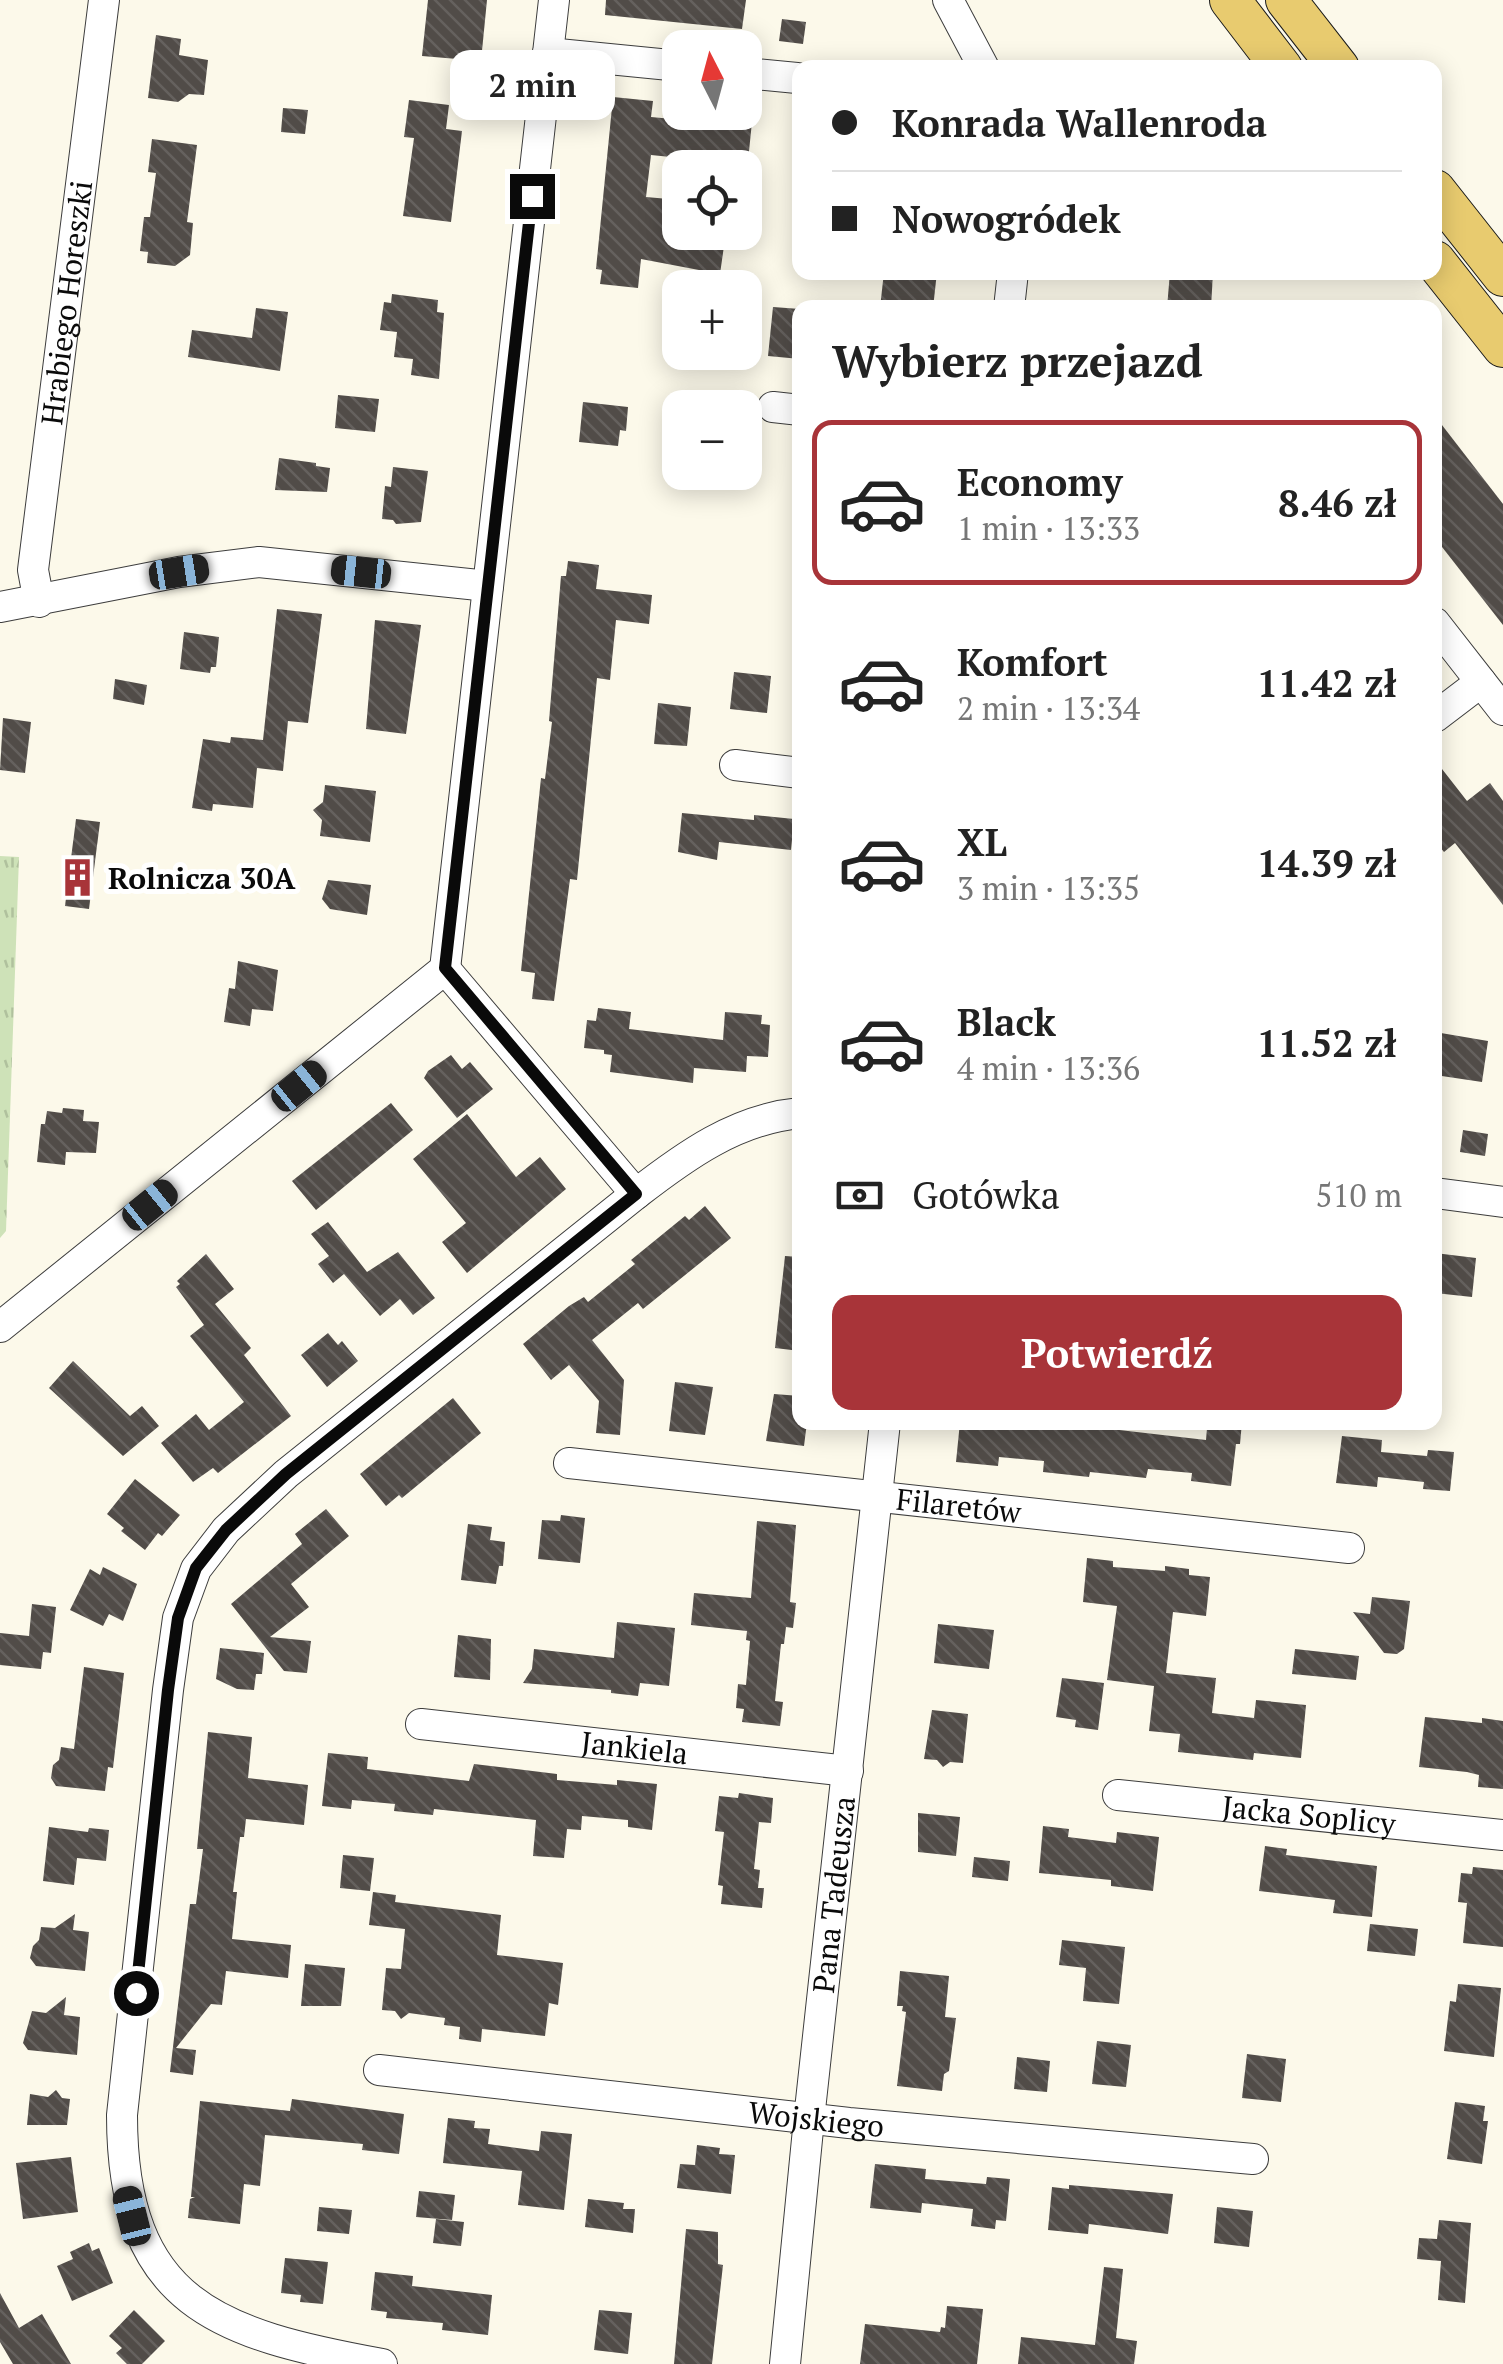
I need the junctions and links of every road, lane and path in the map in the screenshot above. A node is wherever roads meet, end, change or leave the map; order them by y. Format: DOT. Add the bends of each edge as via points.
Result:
graph roads {
  1 [pos="104,0"];
  2 [pos="554,0"];
  3 [pos="948,0"];
  4 [pos="1230,0"];
  5 [pos="1286,0"];
  6 [pos="548,53"];
  7 [pos="980,60"];
  8 [pos="1276,60"];
  9 [pos="1333,60"];
  10 [pos="662,64"];
  11 [pos="762,74"];
  12 [pos="792,77"];
  13 [pos="1442,199"];
  14 [pos="1442,270"];
  15 [pos="1503,276"];
  16 [pos="1503,347"];
  17 [pos="488,586"];
  18 [pos="39,602"];
  19 [pos="0,607"];
  20 [pos="1442,633"];
  21 [pos="1481,682"];
  22 [pos="1503,710"];
  23 [pos="1442,712"];
  24 [pos="736,765"];
  25 [pos="792,772"];
  26 [pos="445,968"];
  27 [pos="792,1114"];
  28 [pos="636,1194"];
  29 [pos="1442,1194"];
  30 [pos="1503,1202"];
  31 [pos="0,1327"];
  32 [pos="884,1430"];
  33 [pos="569,1463"];
  34 [pos="877,1496"];
  35 [pos="1349,1548"];
  36 [pos="421,1724"];
  37 [pos="848,1771"];
  38 [pos="1118,1795"];
  39 [pos="1503,1835"];
  40 [pos="378,2070"];
  41 [pos="808,2119"];
  42 [pos="1253,2160"];
  43 [pos="382,2364"];
  44 [pos="785,2364"];
  1 -- 18 [label="street, Hrabiego Horeszki" via="35,551"];
  2 -- 6 [label="street"];
  3 -- 7 [label="street"];
  4 -- 8 [label="main road"];
  5 -- 9 [label="main road"];
  6 -- 10 [label="street"];
  6 -- 17 [label="street"];
  11 -- 12 [label="street"];
  13 -- 15 [label="main road"];
  14 -- 16 [label="main road"];
  17 -- 18 [label="street" via="258,562"];
  17 -- 26 [label="street"];
  18 -- 19 [label="street"];
  20 -- 21 [label="street"];
  21 -- 22 [label="street"];
  21 -- 23 [label="street"];
  24 -- 25 [label="street"];
  26 -- 28 [label="street"];
  26 -- 31 [label="street"];
  27 -- 28 [label="street" via="715,1139"];
  28 -- 43 [label="street" via="286,1474 196,1568 178,1618 122,2114 132,2216 166,2276 209,2311 256,2335"];
  29 -- 30 [label="street"];
  32 -- 34 [label="street, Pana Tadeusza"];
  33 -- 34 [label="street, Filaretów"];
  34 -- 35 [label="street, Filaretów"];
  34 -- 37 [label="street, Pana Tadeusza"];
  36 -- 37 [label="street, Jankiela"];
  37 -- 41 [label="street, Pana Tadeusza"];
  38 -- 39 [label="street, Jacka Soplicy"];
  40 -- 41 [label="street, Wojskiego"];
  41 -- 42 [label="street, Wojskiego"];
  41 -- 44 [label="street, Pana Tadeusza"];
}
